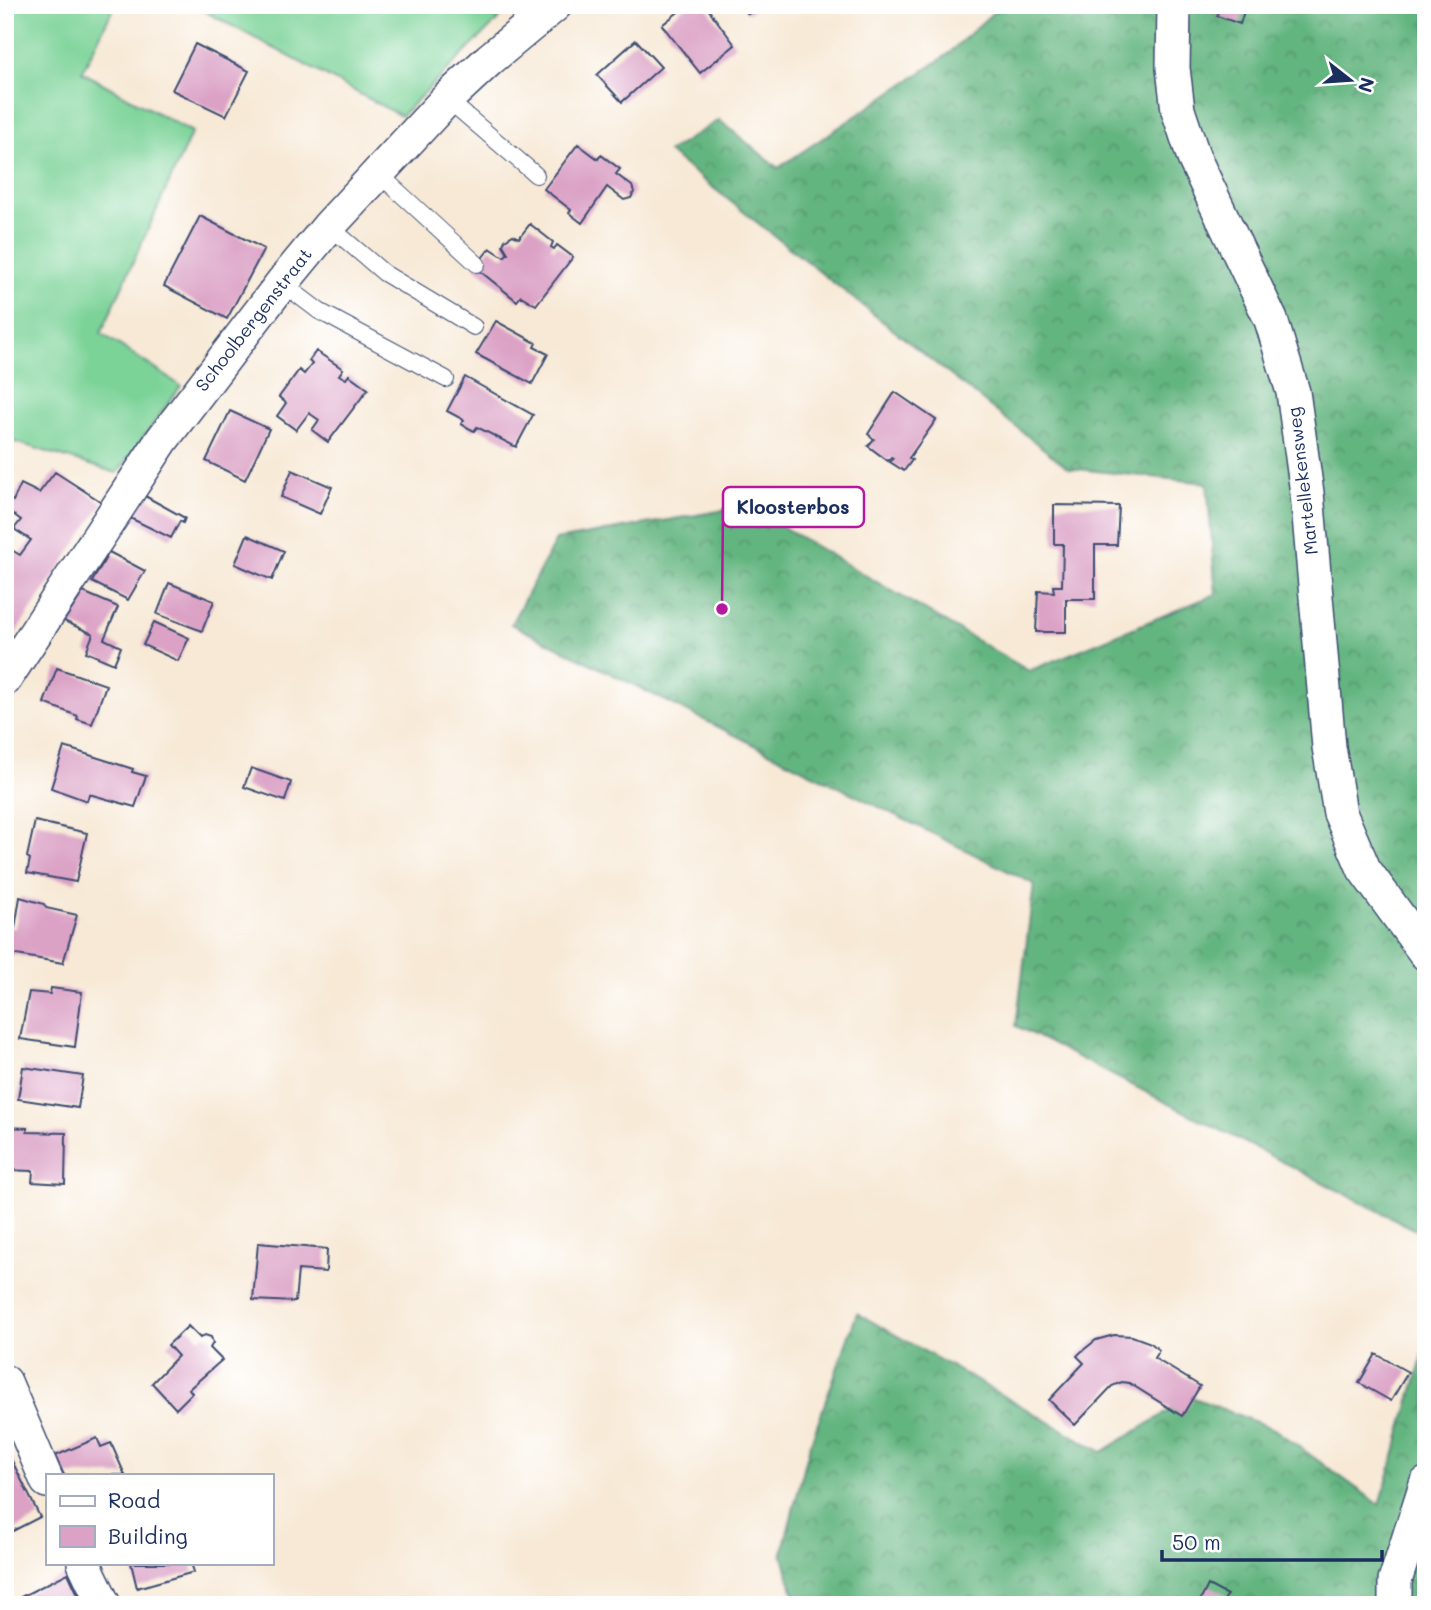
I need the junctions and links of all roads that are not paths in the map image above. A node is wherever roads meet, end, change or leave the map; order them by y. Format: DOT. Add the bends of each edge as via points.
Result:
graph roads {
  1 [pos="555,5"];
  2 [pos="1174,5"];
  3 [pos="447,99"];
  4 [pos="377,172"];
  5 [pos="536,175"];
  6 [pos="329,226"];
  7 [pos="477,264"];
  8 [pos="282,283"];
  9 [pos="474,327"];
  10 [pos="446,379"];
  11 [pos="5,679"];
  12 [pos="1426,954"];
  13 [pos="5,1382"];
  14 [pos="46,1479"];
  15 [pos="1426,1484"];
  16 [pos="84,1564"];
  17 [pos="104,1605"];
  18 [pos="1395,1605"];
  1 -- 3 [label="street, Schoolbergenstraat"];
  2 -- 12 [label="street, Martellekensweg" via="1178,110 1194,158 1271,320 1293,391 1307,493 1329,747 1340,813 1364,869"];
  3 -- 4 [label="street, Schoolbergenstraat"];
  3 -- 5 [label="lane"];
  4 -- 6 [label="street, Schoolbergenstraat"];
  4 -- 7 [label="lane"];
  6 -- 8 [label="street, Schoolbergenstraat"];
  6 -- 9 [label="lane" via="384,272"];
  8 -- 10 [label="lane" via="319,311"];
  8 -- 11 [label="street, Schoolbergenstraat" via="162,440"];
  13 -- 14 [label="street"];
  15 -- 18 [label="street" via="1395,1581"];
  16 -- 17 [label="street"];
}
